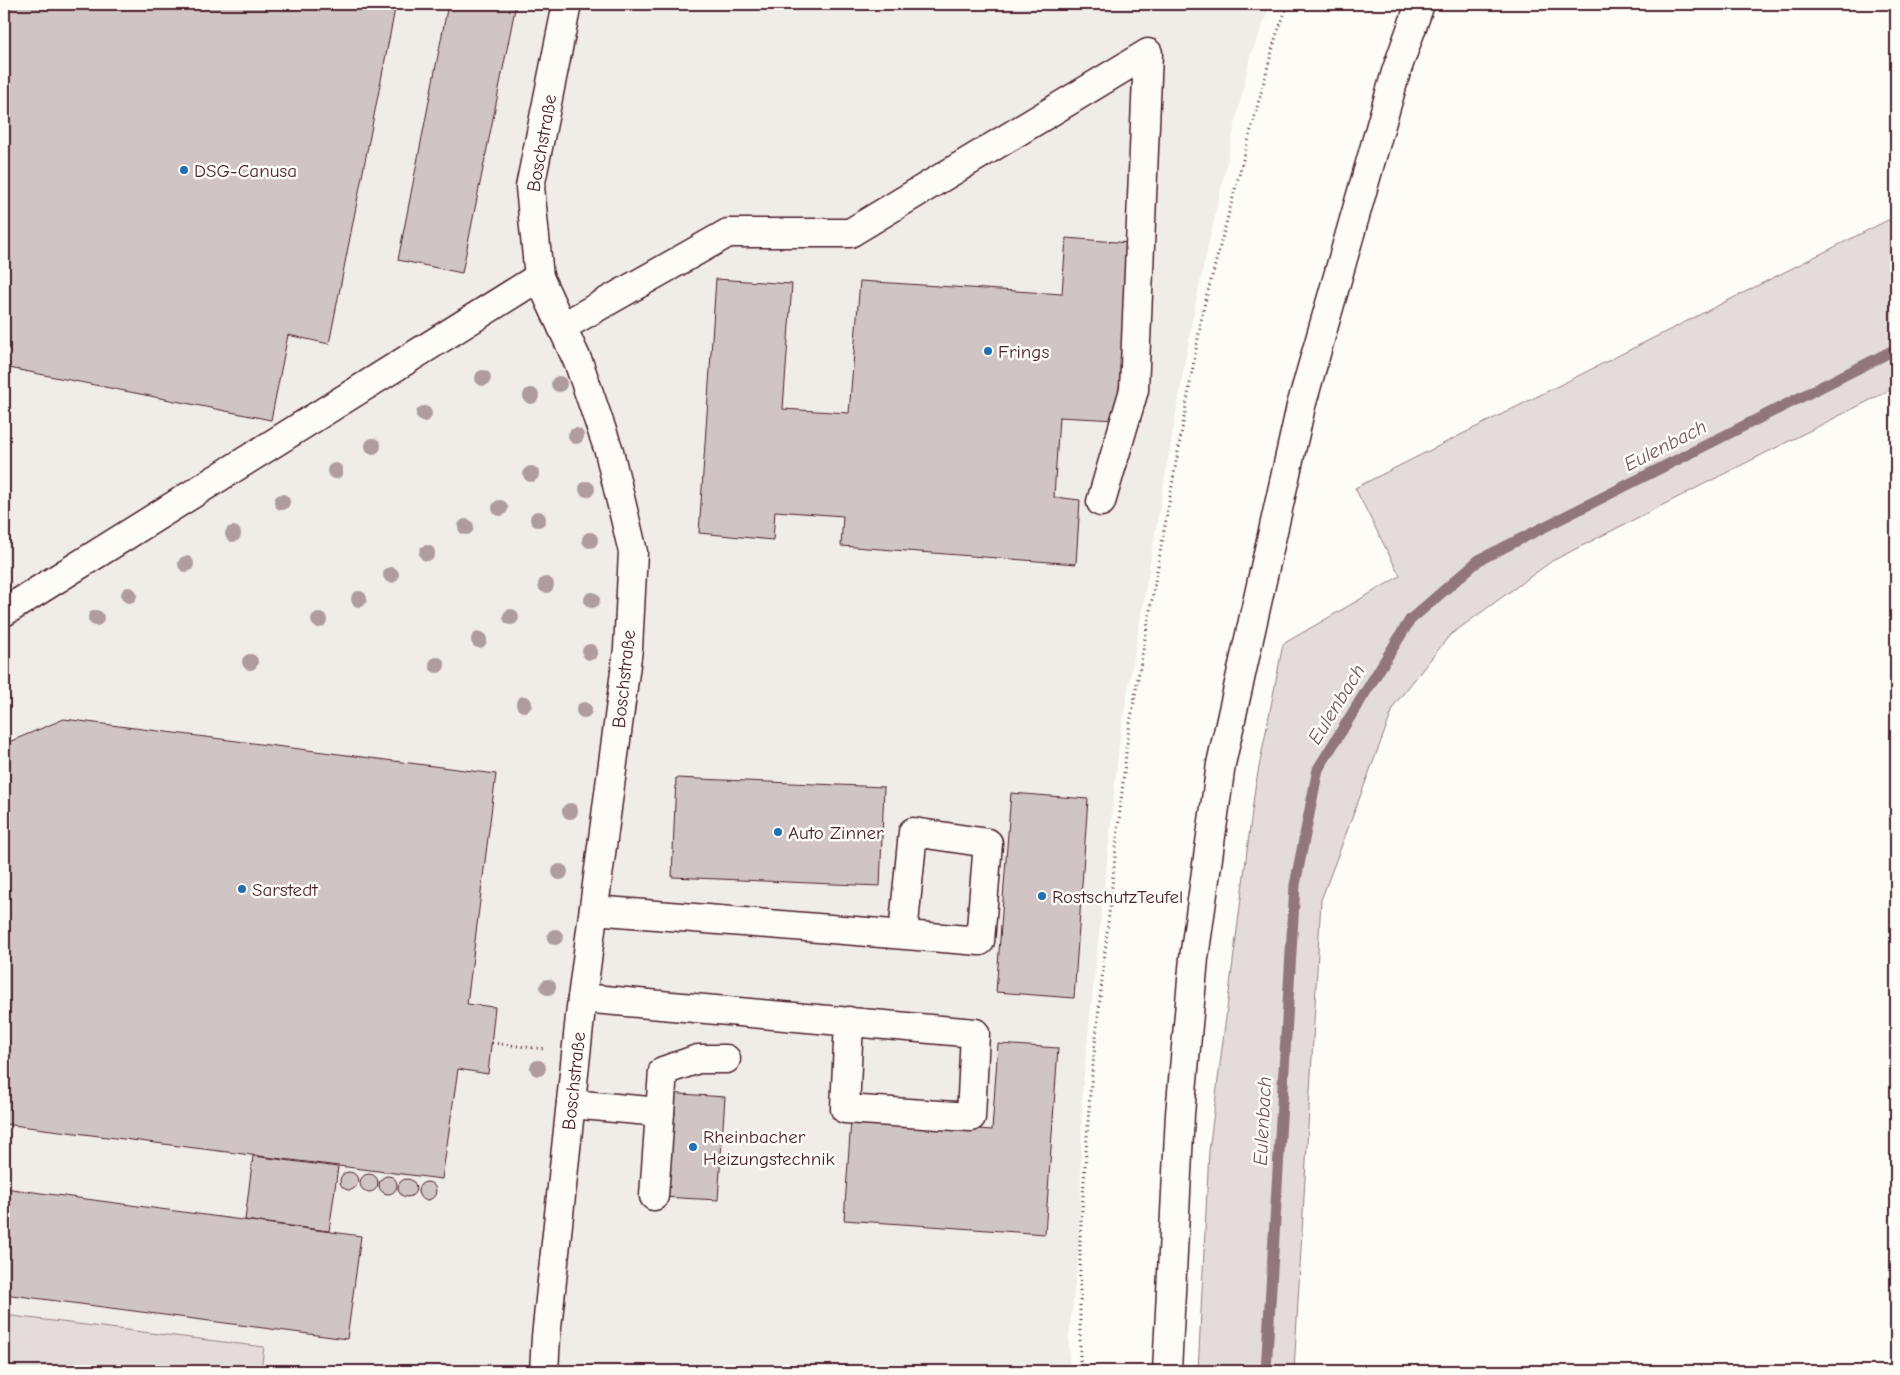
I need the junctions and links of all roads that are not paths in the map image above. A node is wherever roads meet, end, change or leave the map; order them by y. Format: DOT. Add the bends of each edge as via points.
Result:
graph roads {
  1 [pos="567,4"];
  2 [pos="1420,4"];
  3 [pos="539,277"];
  4 [pos="562,327"];
  5 [pos="1101,502"];
  6 [pos="4,612"];
  7 [pos="594,910"];
  8 [pos="903,934"];
  9 [pos="582,998"];
  10 [pos="849,1021"];
  11 [pos="726,1059"];
  12 [pos="571,1104"];
  13 [pos="660,1112"];
  14 [pos="654,1196"];
  15 [pos="544,1371"];
  16 [pos="1167,1371"];
  1 -- 3 [label="street, Boschstraße" via="530,187"];
  2 -- 16 [label="street" via="1396,72 1301,406 1221,764 1192,978 1180,1114"];
  3 -- 4 [label="street, Boschstraße"];
  3 -- 6 [label="street"];
  4 -- 5 [label="street" via="728,233 850,233 1148,53 1134,390"];
  4 -- 7 [label="street, Boschstraße" via="579,364 608,451 633,552 628,649"];
  7 -- 8 [label="street"];
  7 -- 9 [label="street, Boschstraße"];
  8 -- 8 [label="street" via="980,941 988,843 913,832"];
  9 -- 10 [label="street"];
  9 -- 12 [label="street, Boschstraße"];
  10 -- 10 [label="street" via="975,1033 971,1118 845,1110"];
  11 -- 13 [label="street" via="698,1059 663,1071"];
  12 -- 13 [label="street"];
  12 -- 15 [label="street, Boschstraße"];
  13 -- 14 [label="street"];
}
